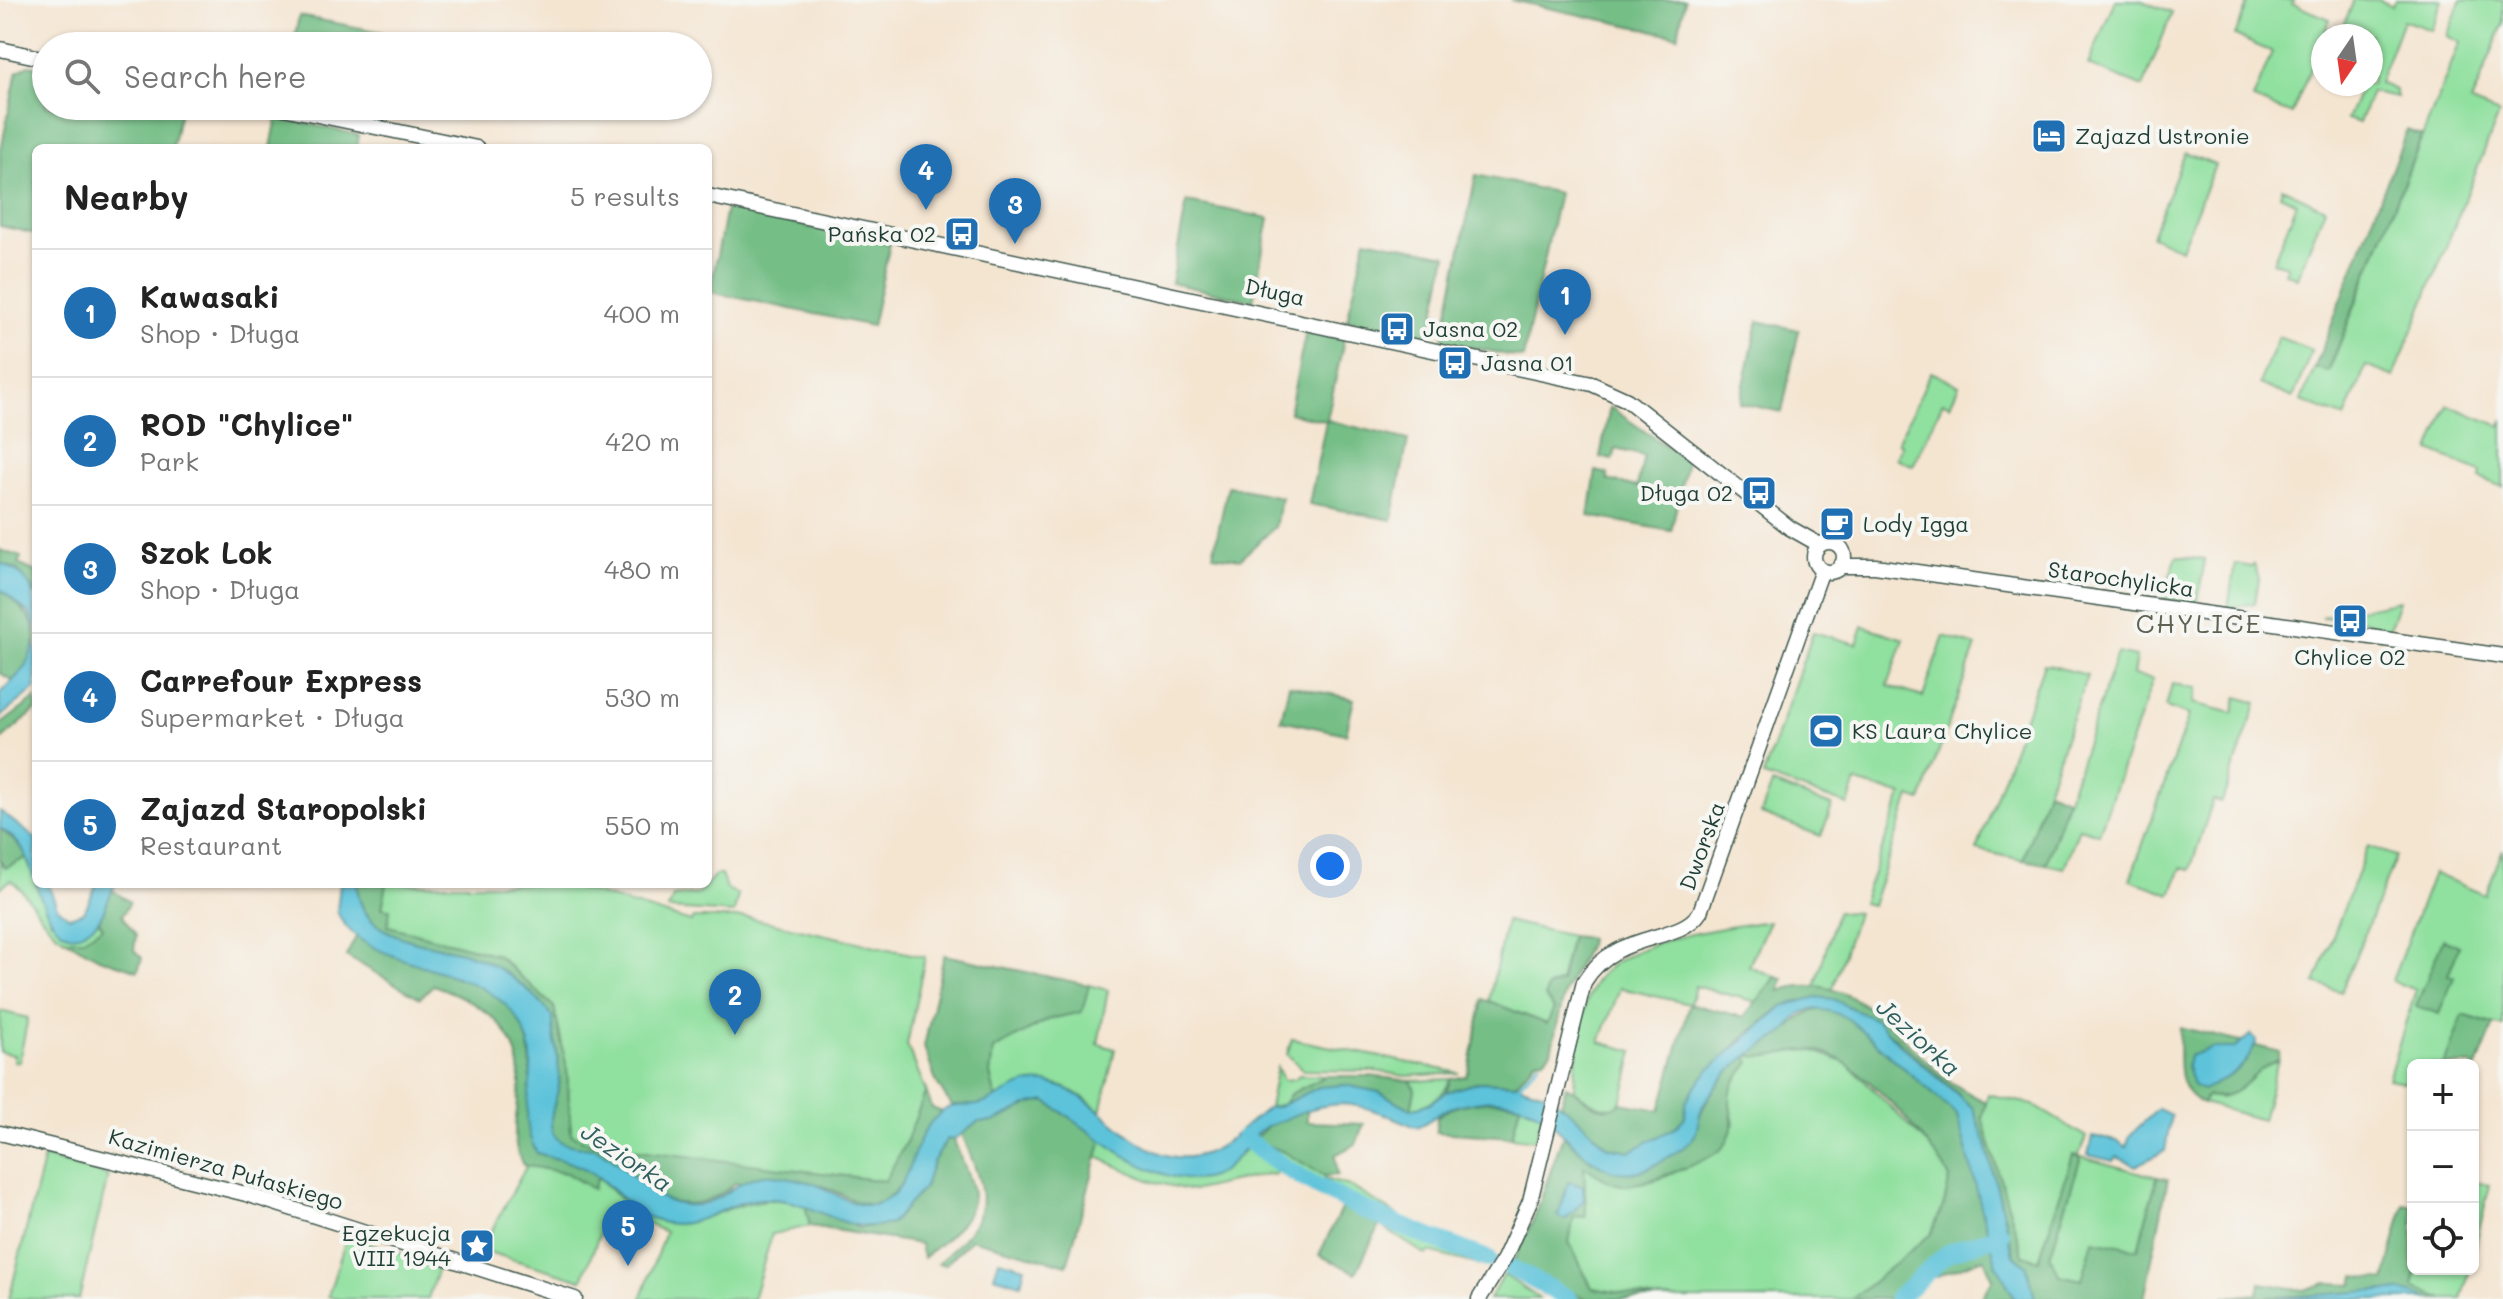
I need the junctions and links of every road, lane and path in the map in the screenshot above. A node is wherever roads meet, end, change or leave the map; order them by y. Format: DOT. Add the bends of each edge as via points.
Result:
graph roads {
  1 [pos="0,49"];
  2 [pos="32,56"];
  3 [pos="342,120"];
  4 [pos="458,144"];
  5 [pos="712,197"];
  6 [pos="1817,550"];
  7 [pos="1842,561"];
  8 [pos="1822,570"];
  9 [pos="2503,656"];
  10 [pos="0,1133"];
  11 [pos="575,1299"];
  12 [pos="1479,1299"];
  1 -- 2 [label="street"];
  3 -- 4 [label="street"];
  5 -- 6 [label="street, Długa" via="1592,384 1627,400"];
  6 -- 7 [label="street" via="1835,543"];
  6 -- 8 [label="street"];
  7 -- 8 [label="street" via="1832,571"];
  7 -- 9 [label="street, Starochylicka"];
  8 -- 12 [label="street, Dworska" via="1700,912 1692,923 1615,950 1596,964 1578,996 1522,1222"];
  10 -- 11 [label="street, Kazimierza Pułaskiego" via="260,1198"];
}
